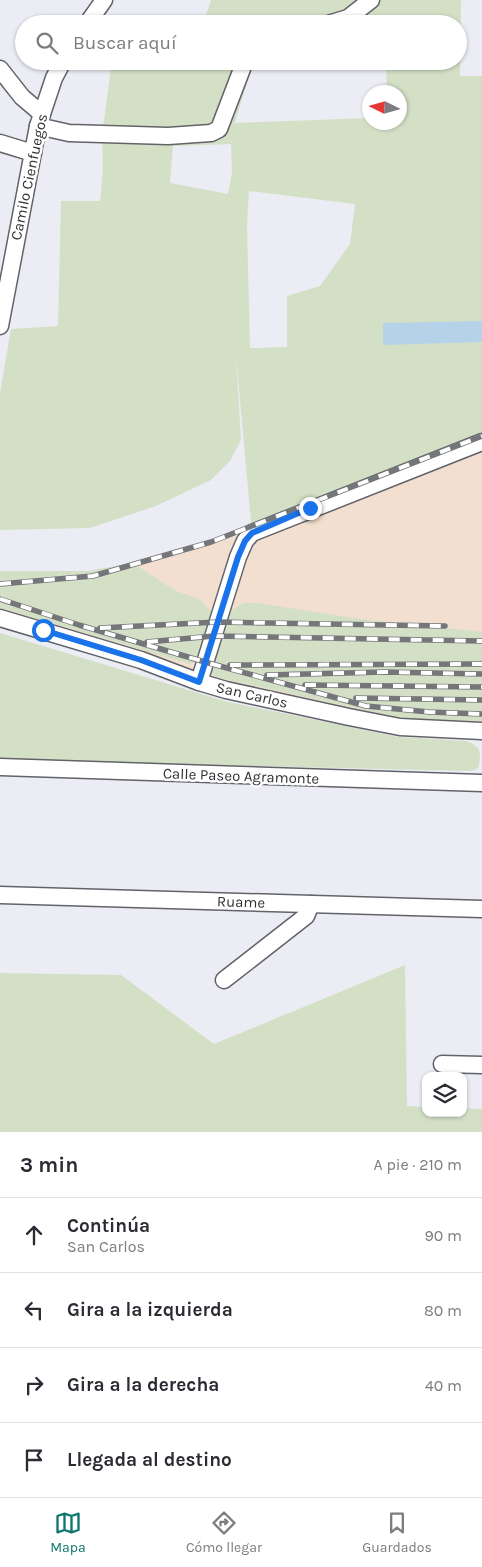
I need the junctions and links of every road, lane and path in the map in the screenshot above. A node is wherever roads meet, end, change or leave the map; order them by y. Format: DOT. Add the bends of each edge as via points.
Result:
graph roads {
  1 [pos="104,0"];
  2 [pos="371,0"];
  3 [pos="93,15"];
  4 [pos="352,15"];
  5 [pos="0,69"];
  6 [pos="58,70"];
  7 [pos="242,70"];
  8 [pos="40,120"];
  9 [pos="0,143"];
  10 [pos="33,153"];
  11 [pos="2,308"];
  12 [pos="0,326"];
  13 [pos="482,442"];
  14 [pos="0,618"];
  15 [pos="199,682"];
  16 [pos="482,731"];
  17 [pos="0,767"];
  18 [pos="482,784"];
  19 [pos="0,895"];
  20 [pos="311,904"];
  21 [pos="482,909"];
  22 [pos="224,980"];
  23 [pos="442,1064"];
  24 [pos="482,1065"];
  1 -- 3 [label="street"];
  2 -- 4 [label="street"];
  5 -- 8 [label="street"];
  6 -- 8 [label="street, Camilo Cienfuegos"];
  7 -- 8 [label="street" via="219,129 210,133 168,136 69,133"];
  8 -- 10 [label="street, Camilo Cienfuegos"];
  9 -- 10 [label="street"];
  10 -- 11 [label="street, Camilo Cienfuegos"];
  11 -- 12 [label="street, Camilo Cienfuegos"];
  13 -- 15 [label="street" via="252,533 238,557"];
  14 -- 15 [label="street, San Carlos" via="141,660"];
  15 -- 16 [label="street, San Carlos" via="400,727"];
  17 -- 18 [label="street, Calle Paseo Agramonte"];
  19 -- 20 [label="street, Ruame"];
  20 -- 21 [label="street, Ruame"];
  20 -- 22 [label="street" via="306,916"];
  23 -- 24 [label="street"];
}
